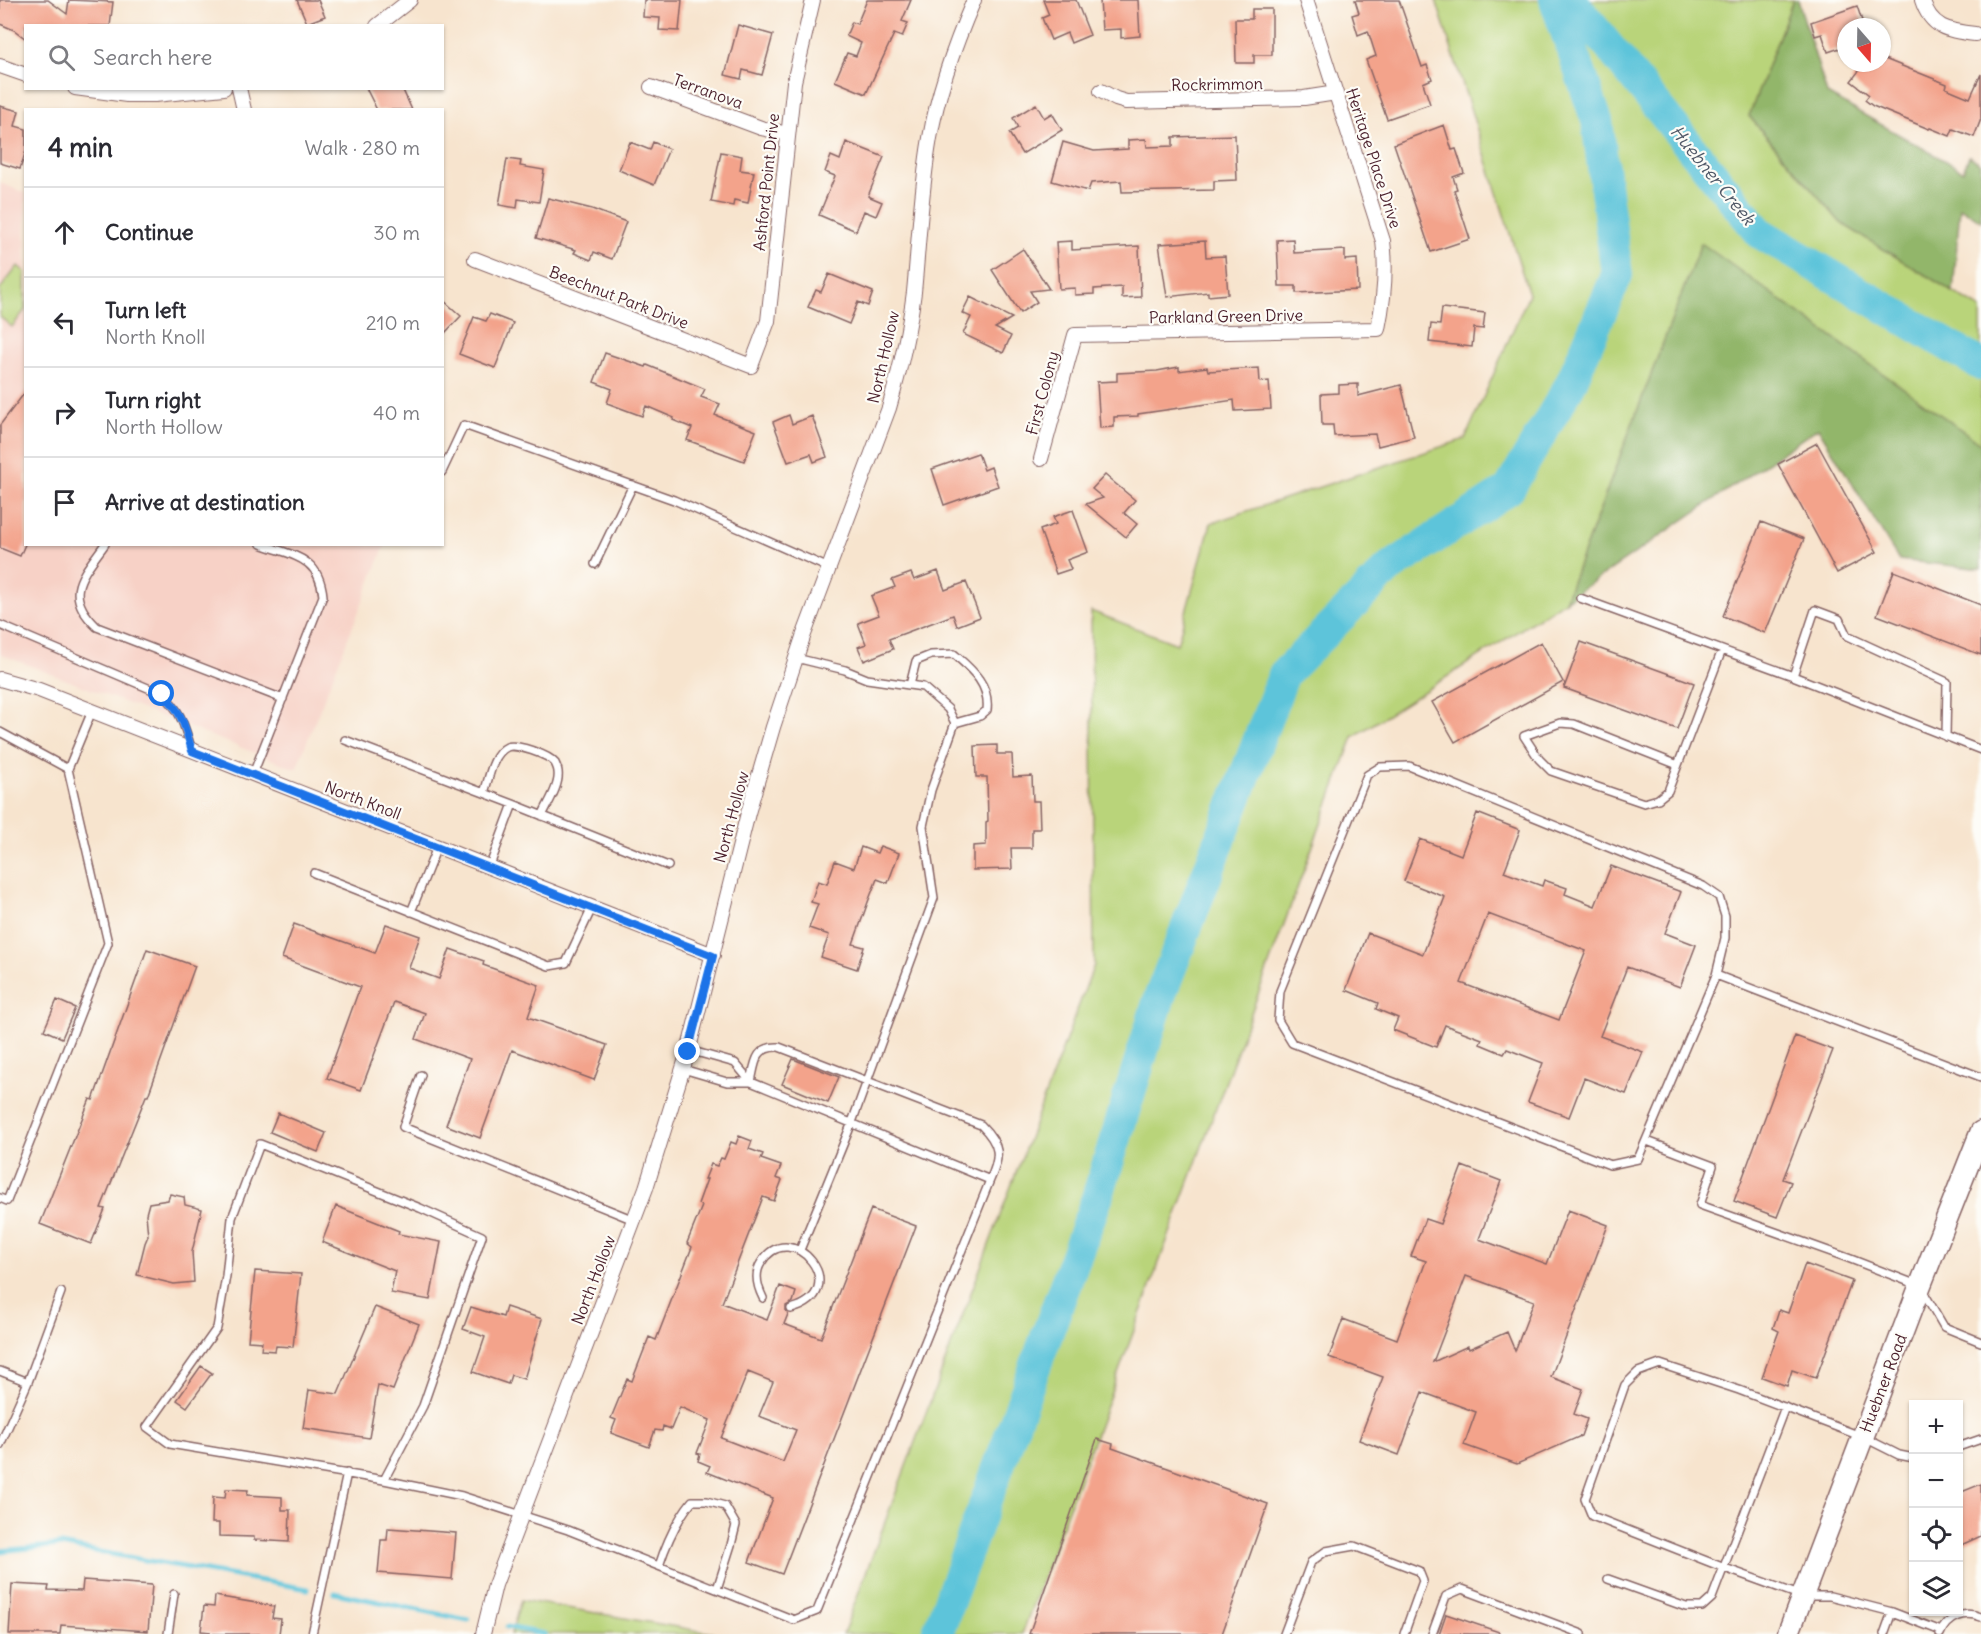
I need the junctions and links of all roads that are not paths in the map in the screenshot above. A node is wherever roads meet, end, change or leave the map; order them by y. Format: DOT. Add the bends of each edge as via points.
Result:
graph roads {
  1 [pos="410,0"];
  2 [pos="813,0"];
  3 [pos="974,0"];
  4 [pos="1306,0"];
  5 [pos="1922,0"];
  6 [pos="380,24"];
  7 [pos="1975,34"];
  8 [pos="0,66"];
  9 [pos="24,74"];
  10 [pos="651,87"];
  11 [pos="88,90"];
  12 [pos="200,90"];
  13 [pos="239,90"];
  14 [pos="1101,91"];
  15 [pos="1336,93"];
  16 [pos="244,108"];
  17 [pos="788,134"];
  18 [pos="475,259"];
  19 [pos="1378,329"];
  20 [pos="1075,335"];
  21 [pos="751,366"];
  22 [pos="1041,459"];
  23 [pos="444,468"];
  24 [pos="633,485"];
  25 [pos="104,546"];
  26 [pos="266,546"];
  27 [pos="595,564"];
  28 [pos="829,568"];
  29 [pos="1580,598"];
  30 [pos="0,625"];
  31 [pos="1722,651"];
  32 [pos="796,658"];
  33 [pos="1793,676"];
  34 [pos="0,679"];
  35 [pos="910,685"];
  36 [pos="283,699"];
  37 [pos="92,711"];
  38 [pos="955,723"];
  39 [pos="0,732"];
  40 [pos="1946,737"];
  41 [pos="345,740"];
  42 [pos="1981,750"];
  43 [pos="192,751"];
  44 [pos="1678,765"];
  45 [pos="68,769"];
  46 [pos="253,775"];
  47 [pos="484,793"];
  48 [pos="513,804"];
  49 [pos="542,816"];
  50 [pos="437,847"];
  51 [pos="668,866"];
  52 [pos="489,868"];
  53 [pos="314,873"];
  54 [pos="592,908"];
  55 [pos="411,912"];
  56 [pos="713,956"];
  57 [pos="1716,975"];
  58 [pos="688,1050"];
  59 [pos="683,1069"];
  60 [pos="422,1075"];
  61 [pos="1981,1077"];
  62 [pos="751,1082"];
  63 [pos="866,1082"];
  64 [pos="851,1125"];
  65 [pos="1981,1132"];
  66 [pos="1647,1141"];
  67 [pos="990,1180"];
  68 [pos="0,1198"];
  69 [pos="634,1220"];
  70 [pos="800,1250"];
  71 [pos="1920,1286"];
  72 [pos="61,1292"];
  73 [pos="763,1298"];
  74 [pos="791,1309"];
  75 [pos="1981,1342"];
  76 [pos="0,1371"];
  77 [pos="28,1382"];
  78 [pos="1785,1407"];
  79 [pos="1863,1437"];
  80 [pos="1981,1439"];
  81 [pos="0,1444"];
  82 [pos="1963,1446"];
  83 [pos="1909,1457"];
  84 [pos="348,1473"];
  85 [pos="384,1480"];
  86 [pos="522,1514"];
  87 [pos="659,1566"];
  88 [pos="1722,1567"];
  89 [pos="1608,1579"];
  90 [pos="717,1589"];
  91 [pos="174,1594"];
  92 [pos="1802,1596"];
  93 [pos="1892,1612"];
  94 [pos="1981,1617"];
  95 [pos="1941,1632"];
  96 [pos="168,1634"];
  97 [pos="312,1634"];
  98 [pos="483,1634"];
  99 [pos="1284,1634"];
  100 [pos="1404,1634"];
  101 [pos="1432,1634"];
  102 [pos="1582,1634"];
  103 [pos="1788,1634"];
  104 [pos="1884,1634"];
  1 -- 6 [label="street"];
  2 -- 17 [label="street, Ashford Point Drive" via="794,82"];
  3 -- 28 [label="street, North Hollow" via="948,66 929,139 913,295 890,408"];
  4 -- 15 [label="street, Heritage Place Drive"];
  5 -- 7 [label="street" via="1936,24"];
  8 -- 9 [label="street"];
  10 -- 17 [label="street, Terranova" via="761,128"];
  11 -- 12 [label="street" via="127,96"];
  13 -- 16 [label="street"];
  14 -- 15 [label="street, Rockrimmon" via="1126,102 1304,98"];
  15 -- 19 [label="street, Heritage Place Drive" via="1383,241 1384,300"];
  17 -- 21 [label="street, Ashford Point Drive" via="768,321"];
  18 -- 21 [label="street, Beechnut Park Drive"];
  19 -- 20 [label="street, Parkland Green Drive"];
  20 -- 22 [label="street, First Colony"];
  23 -- 24 [label="lane" via="464,425"];
  24 -- 27 [label="lane"];
  24 -- 28 [label="lane"];
  25 -- 36 [label="lane" via="77,588 84,613 97,627"];
  26 -- 36 [label="lane" via="306,561 321,580 323,596"];
  28 -- 32 [label="street, North Hollow"];
  29 -- 31 [label="lane"];
  30 -- 43 [label="lane" via="162,694 180,715"];
  31 -- 33 [label="lane"];
  31 -- 44 [label="lane"];
  32 -- 35 [label="lane" via="867,679"];
  32 -- 56 [label="street, North Hollow" via="748,813"];
  33 -- 40 [label="lane"];
  33 -- 40 [label="lane" via="1815,610 1839,619 1847,636 1947,682"];
  34 -- 37 [label="street, North Knoll"];
  35 -- 38 [label="lane" via="923,687 948,709"];
  35 -- 38 [label="lane" via="916,661 931,655 954,654 978,676 988,700 987,710 980,716"];
  36 -- 46 [label="lane"];
  37 -- 43 [label="street, North Knoll"];
  37 -- 45 [label="lane"];
  38 -- 63 [label="lane" via="931,789 923,826 934,898"];
  39 -- 45 [label="lane"];
  40 -- 42 [label="lane"];
  41 -- 47 [label="lane"];
  43 -- 46 [label="street, North Knoll"];
  44 -- 44 [label="lane" via="1574,724 1560,723 1524,736 1551,771 1644,803 1658,800 1668,791"];
  45 -- 68 [label="lane" via="108,943 8,1201"];
  46 -- 50 [label="street, North Knoll"];
  47 -- 48 [label="lane"];
  47 -- 49 [label="lane" via="501,752 518,746 550,759 558,769 558,779"];
  48 -- 49 [label="lane"];
  48 -- 52 [label="lane"];
  49 -- 51 [label="lane"];
  50 -- 52 [label="street, North Knoll"];
  50 -- 55 [label="lane"];
  52 -- 54 [label="street, North Knoll"];
  53 -- 55 [label="lane"];
  54 -- 55 [label="lane" via="566,963 549,966"];
  54 -- 56 [label="street, North Knoll"];
  56 -- 58 [label="street, North Hollow"];
  57 -- 61 [label="lane"];
  57 -- 66 [label="lane"];
  57 -- 66 [label="lane" via="1725,938 1725,916 1719,897 1702,886 1409,766 1380,767 1367,775 1280,991 1278,1020 1292,1043 1610,1166 1638,1159"];
  58 -- 59 [label="street, North Hollow"];
  58 -- 62 [label="lane" via="735,1063"];
  59 -- 62 [label="lane" via="727,1082"];
  59 -- 69 [label="street, North Hollow"];
  60 -- 69 [label="lane" via="403,1127"];
  62 -- 63 [label="lane" via="760,1052 779,1047"];
  62 -- 64 [label="lane"];
  63 -- 64 [label="lane"];
  63 -- 67 [label="lane" via="981,1125 997,1147 998,1162"];
  64 -- 67 [label="lane"];
  64 -- 70 [label="lane"];
  65 -- 71 [label="main road, Huebner Road"];
  66 -- 71 [label="lane" via="1713,1166 1700,1205"];
  67 -- 90 [label="lane" via="817,1611 794,1620"];
  69 -- 86 [label="street, North Hollow"];
  70 -- 73 [label="lane" via="782,1248 764,1258 756,1278"];
  70 -- 74 [label="lane" via="816,1266 818,1285 808,1302"];
  71 -- 75 [label="lane" via="1944,1328"];
  71 -- 79 [label="main road, Huebner Road"];
  72 -- 77 [label="lane"];
  76 -- 77 [label="lane"];
  77 -- 81 [label="lane"];
  78 -- 79 [label="lane"];
  78 -- 88 [label="lane"];
  78 -- 88 [label="lane" via="1660,1364 1638,1372 1625,1385 1585,1499 1592,1516"];
  79 -- 83 [label="lane"];
  79 -- 92 [label="main road, Huebner Road"];
  80 -- 82 [label="lane"];
  84 -- 85 [label="lane"];
  84 -- 85 [label="lane" via="170,1444 147,1427 217,1328 232,1218 260,1144 482,1236 423,1406"];
  84 -- 97 [label="lane"];
  85 -- 86 [label="lane" via="462,1496"];
  86 -- 87 [label="lane"];
  86 -- 98 [label="street, North Hollow" via="495,1585"];
  87 -- 90 [label="lane"];
  87 -- 90 [label="lane" via="678,1519 692,1501 724,1506 736,1525"];
  88 -- 89 [label="lane" via="1712,1598 1702,1606 1686,1607"];
  88 -- 92 [label="lane"];
  91 -- 96 [label="lane"];
  92 -- 93 [label="lane" via="1830,1596"];
  92 -- 103 [label="main road, Huebner Road"];
  93 -- 95 [label="lane"];
  93 -- 104 [label="lane"];
  94 -- 95 [label="lane" via="1955,1617"];
  99 -- 100 [label="lane" via="1311,1562 1326,1551 1354,1546 1419,1571 1423,1581"];
  101 -- 102 [label="lane" via="1446,1596 1462,1588"];
}
